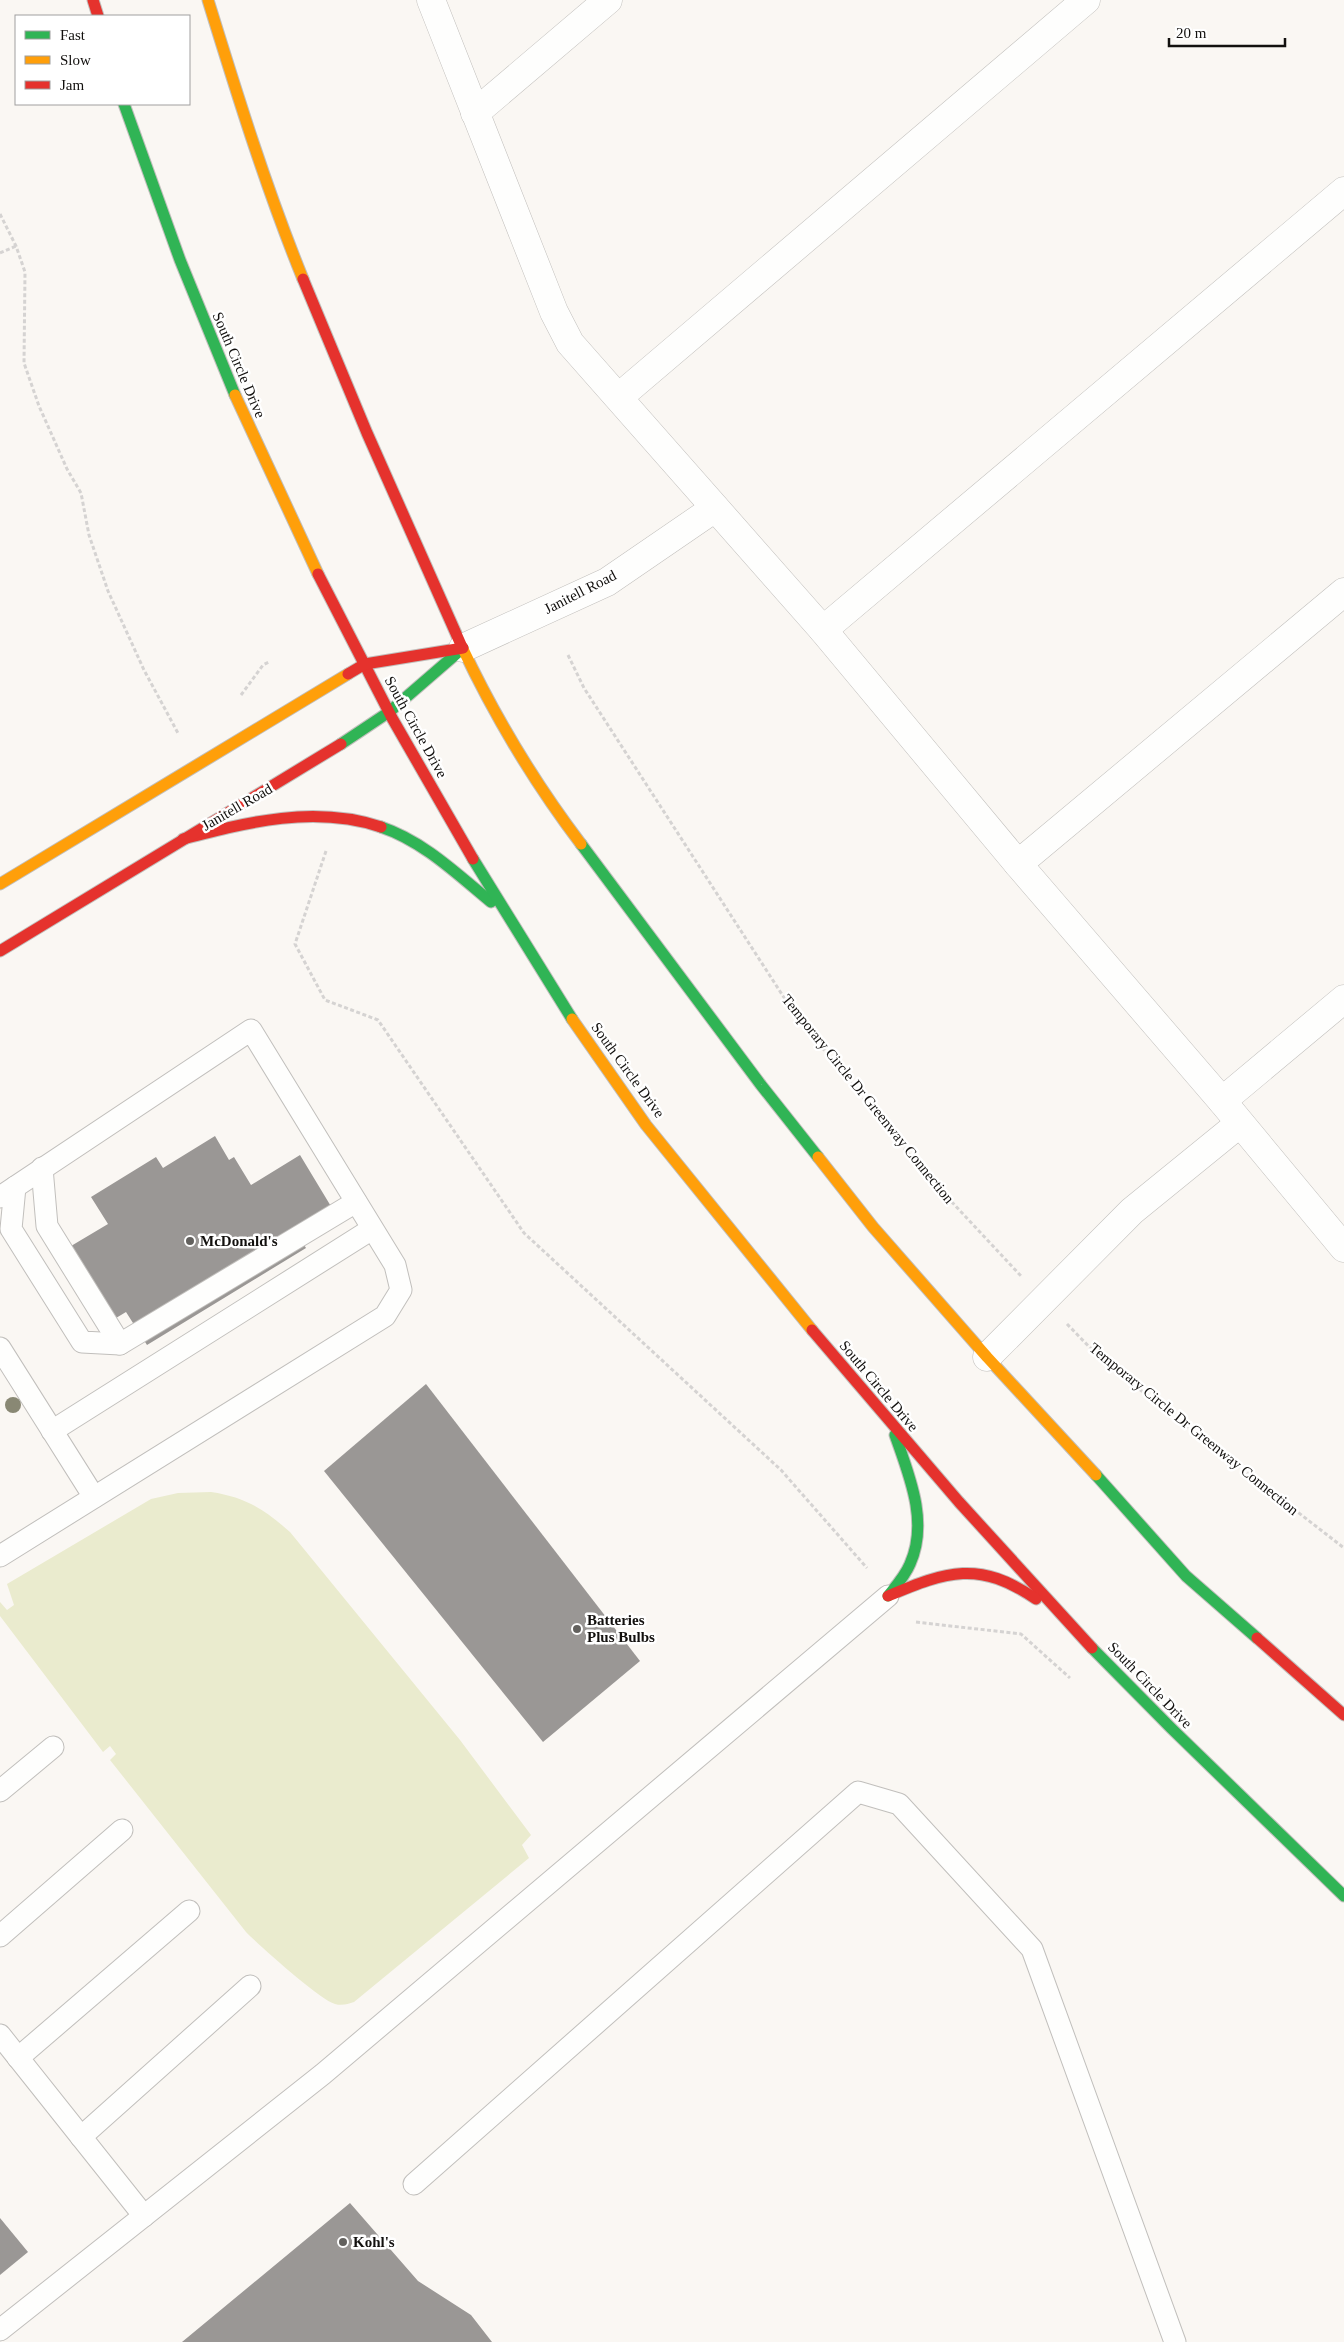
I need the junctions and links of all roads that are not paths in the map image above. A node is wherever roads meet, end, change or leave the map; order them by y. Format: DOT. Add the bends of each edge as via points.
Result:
graph roads {
  1 [pos="93,0"];
  2 [pos="208,0"];
  3 [pos="431,0"];
  4 [pos="608,0"];
  5 [pos="1086,0"];
  6 [pos="98,15"];
  7 [pos="124,105"];
  8 [pos="475,113"];
  9 [pos="1344,192"];
  10 [pos="619,397"];
  11 [pos="715,508"];
  12 [pos="1344,592"];
  13 [pos="823,630"];
  14 [pos="463,648"];
  15 [pos="365,664"];
  16 [pos="388,712"];
  17 [pos="183,838"];
  18 [pos="1018,864"];
  19 [pos="1,881"];
  20 [pos="504,912"];
  21 [pos="0,951"];
  22 [pos="1344,999"];
  23 [pos="1222,1101"];
  24 [pos="1239,1124"];
  25 [pos="42,1168"];
  26 [pos="7,1192"];
  27 [pos="356,1202"];
  28 [pos="372,1229"];
  29 [pos="1344,1248"];
  30 [pos="120,1344"];
  31 [pos="0,1348"];
  32 [pos="987,1357"];
  33 [pos="892,1424"];
  34 [pos="52,1431"];
  35 [pos="94,1497"];
  36 [pos="0,1556"];
  37 [pos="888,1596"];
  38 [pos="1071,1626"];
  39 [pos="1344,1715"];
  40 [pos="53,1747"];
  41 [pos="0,1791"];
  42 [pos="122,1830"];
  43 [pos="1344,1896"];
  44 [pos="188,1911"];
  45 [pos="0,1936"];
  46 [pos="250,1986"];
  47 [pos="0,2035"];
  48 [pos="18,2058"];
  49 [pos="81,2137"];
  50 [pos="414,2184"];
  51 [pos="144,2216"];
  52 [pos="0,2330"];
  53 [pos="1175,2342"];
  1 -- 6 [label="main road"];
  2 -- 14 [label="main road" via="243,114 286,236 366,433"];
  3 -- 8 [label="street"];
  4 -- 8 [label="street"];
  5 -- 10 [label="street"];
  7 -- 15 [label="main road, South Circle Drive" via="150,182 212,341 275,488"];
  8 -- 10 [label="street" via="554,312 570,343"];
  9 -- 13 [label="street"];
  10 -- 11 [label="street"];
  11 -- 13 [label="street"];
  11 -- 14 [label="street, Janitell Road" via="607,582"];
  12 -- 18 [label="street"];
  13 -- 18 [label="street"];
  14 -- 15 [label="main road, Janitell Road"];
  14 -- 16 [label="main road, Janitell Road"];
  14 -- 32 [label="main road" via="493,710 546,797 598,869 761,1085 868,1219"];
  15 -- 16 [label="main road, South Circle Drive"];
  15 -- 19 [label="main road, Janitell Road"];
  16 -- 17 [label="main road, Janitell Road" via="324,755"];
  16 -- 20 [label="main road, South Circle Drive"];
  17 -- 20 [label="main road" via="298,816 360,820 393,832 425,852"];
  17 -- 21 [label="main road, Janitell Road"];
  18 -- 23 [label="street"];
  20 -- 33 [label="main road, South Circle Drive" via="606,1069 700,1194"];
  22 -- 23 [label="street"];
  23 -- 24 [label="street"];
  24 -- 29 [label="street"];
  24 -- 32 [label="street" via="1132,1211"];
  25 -- 26 [label="lane"];
  25 -- 27 [label="lane" via="251,1030"];
  25 -- 30 [label="lane" via="47,1226"];
  26 -- 30 [label="lane" via="11,1229 82,1342"];
  27 -- 28 [label="lane"];
  27 -- 30 [label="lane"];
  28 -- 34 [label="lane"];
  28 -- 35 [label="lane" via="395,1266 401,1290 385,1316"];
  31 -- 34 [label="lane"];
  32 -- 39 [label="main road" via="1186,1576"];
  33 -- 37 [label="main road" via="910,1480 917,1541 910,1564"];
  33 -- 38 [label="main road, South Circle Drive"];
  34 -- 35 [label="lane"];
  35 -- 36 [label="lane"];
  37 -- 38 [label="main road" via="942,1574 999,1579 1022,1588"];
  37 -- 51 [label="lane" via="323,2074"];
  38 -- 43 [label="main road, South Circle Drive" via="1170,1728"];
  40 -- 41 [label="lane"];
  42 -- 45 [label="lane"];
  44 -- 48 [label="lane"];
  46 -- 49 [label="lane"];
  47 -- 48 [label="lane"];
  48 -- 49 [label="lane"];
  49 -- 51 [label="lane"];
  50 -- 53 [label="lane" via="858,1792 899,1804 1032,1949"];
  51 -- 52 [label="lane"];
}
